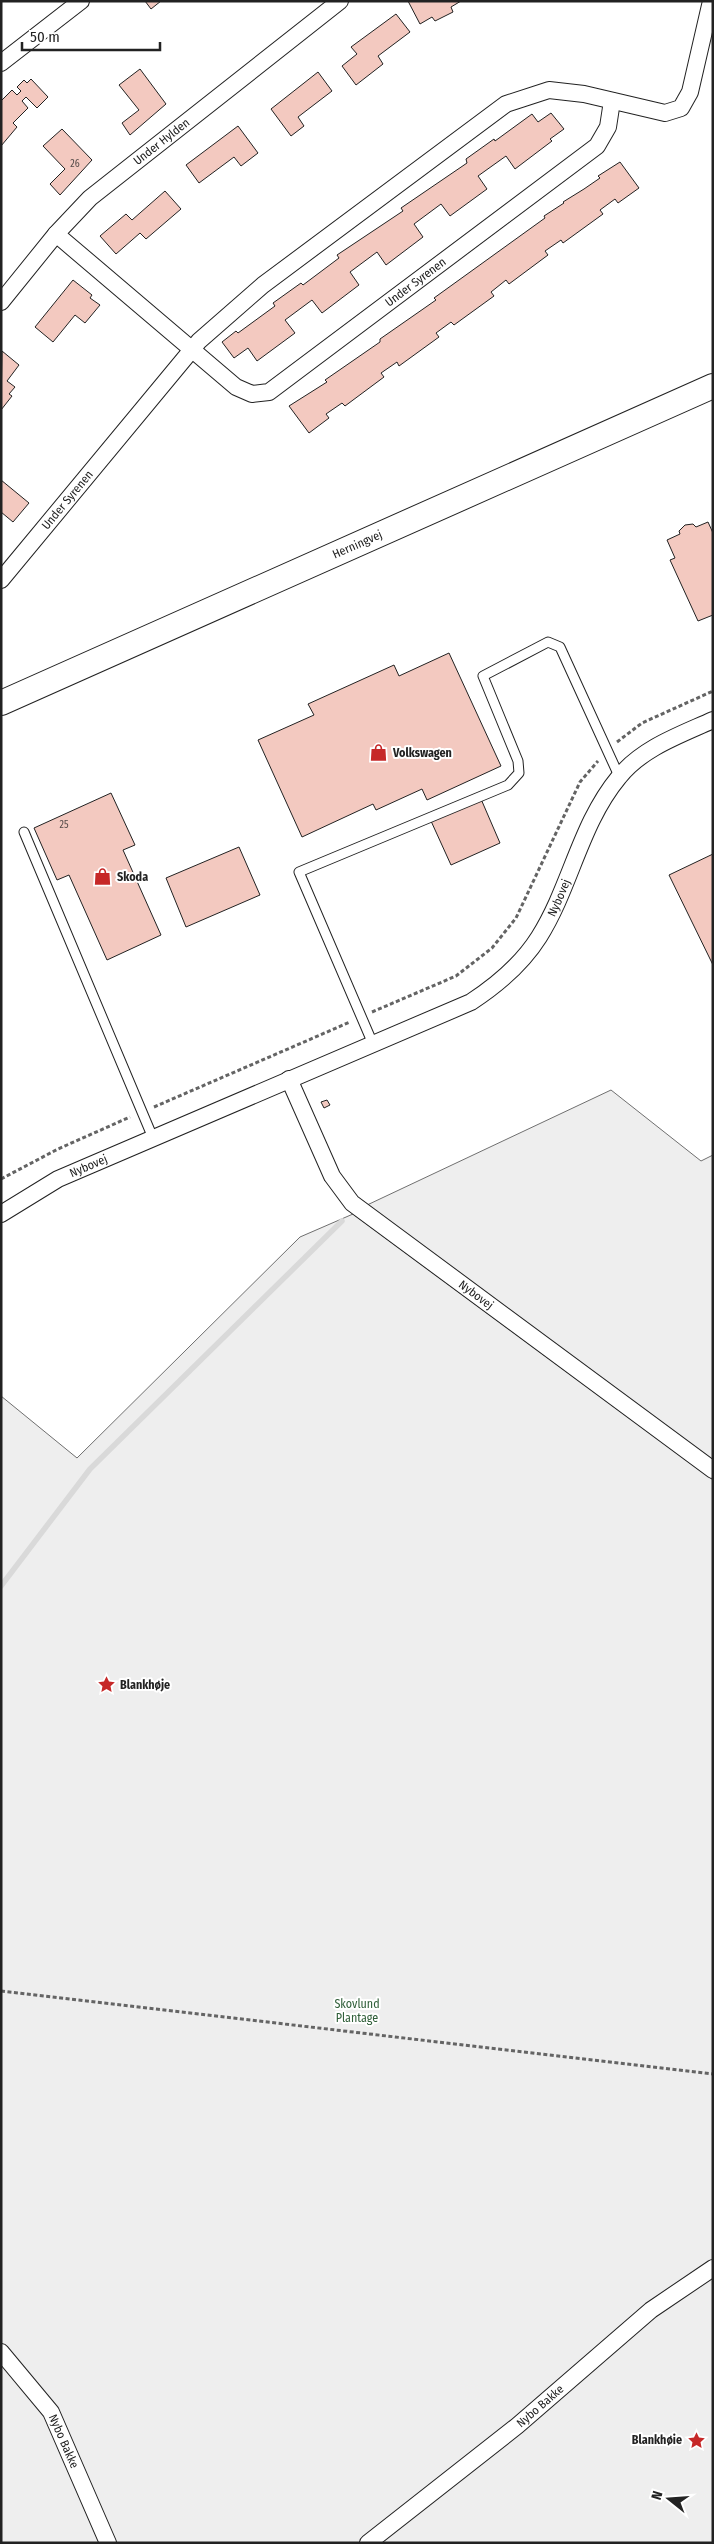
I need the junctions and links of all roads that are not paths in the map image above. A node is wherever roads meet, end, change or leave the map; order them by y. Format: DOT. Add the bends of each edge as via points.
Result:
graph roads {
  1 [pos="81,1"];
  2 [pos="340,1"];
  3 [pos="711,1"];
  4 [pos="707,49"];
  5 [pos="1,63"];
  6 [pos="612,101"];
  7 [pos="56,234"];
  8 [pos="1,302"];
  9 [pos="192,350"];
  10 [pos="713,386"];
  11 [pos="1,580"];
  12 [pos="1,703"];
  13 [pos="713,720"];
  14 [pos="619,776"];
  15 [pos="24,832"];
  16 [pos="373,1044"];
  17 [pos="289,1079"];
  18 [pos="153,1138"];
  19 [pos="1,1214"];
  20 [pos="713,1470"];
  21 [pos="713,2268"];
  22 [pos="1,2352"];
  23 [pos="108,2543"];
  24 [pos="368,2543"];
  1 -- 5 [label="street"];
  2 -- 7 [label="street, Under Hylden" via="90,198"];
  3 -- 4 [label="street, Under Syrenen"];
  4 -- 6 [label="street, Under Syrenen" via="681,108 665,113"];
  6 -- 9 [label="street, Under Syrenen" via="549,90 506,104 264,284"];
  6 -- 9 [label="street, Under Syrenen" via="608,127 597,146 269,392 252,394 236,387"];
  7 -- 8 [label="street, Under Hylden"];
  7 -- 9 [label="street, Under Syrenen"];
  9 -- 11 [label="street, Under Syrenen"];
  10 -- 12 [label="main road, Herningvej"];
  13 -- 14 [label="street, Nybovej" via="641,756"];
  14 -- 16 [label="street, Nybovej" via="582,838 550,917 528,952 493,988 471,1002"];
  14 -- 16 [label="lane" via="560,647 548,642 483,676 518,761 519,772 508,785 299,872"];
  15 -- 18 [label="lane"];
  16 -- 17 [label="street, Nybovej"];
  17 -- 18 [label="street, Nybovej"];
  17 -- 20 [label="street, Nybovej" via="332,1176 352,1204"];
  18 -- 19 [label="street, Nybovej" via="58,1179"];
  21 -- 24 [label="street, Nybo Bakke" via="651,2310 517,2426"];
  22 -- 23 [label="street, Nybo Bakke" via="51,2412"];
}
